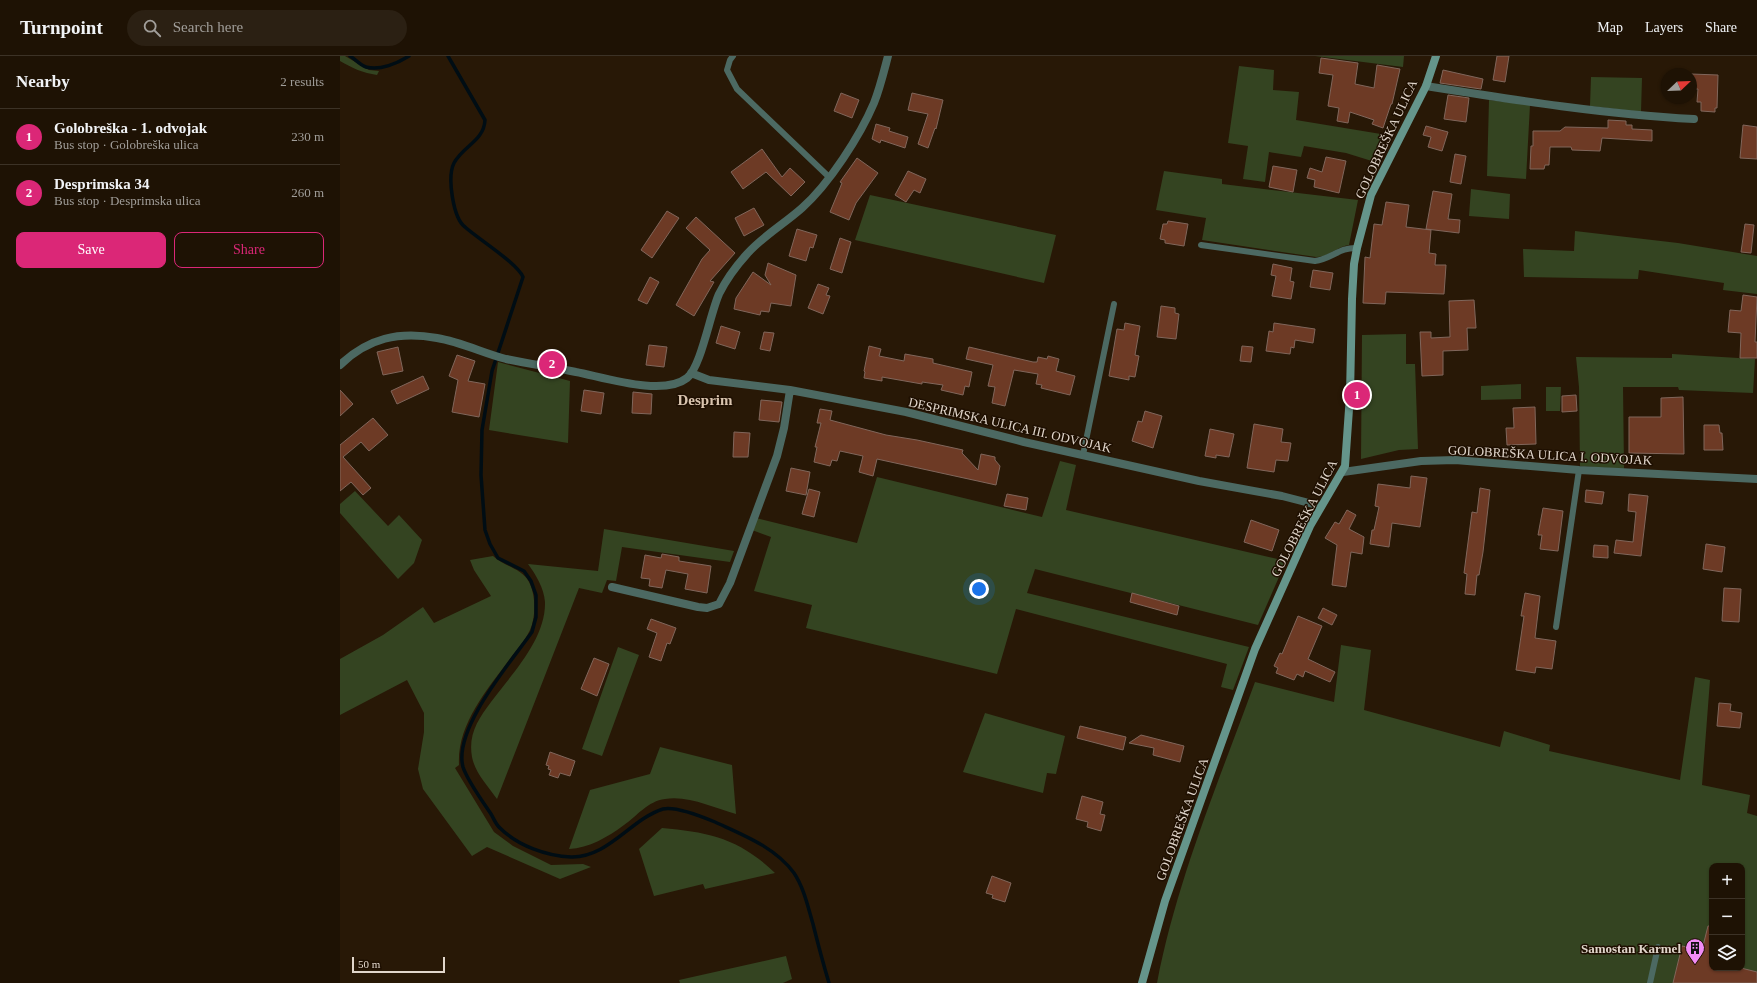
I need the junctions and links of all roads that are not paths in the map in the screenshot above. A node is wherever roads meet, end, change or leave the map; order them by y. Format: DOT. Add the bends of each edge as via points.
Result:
graph roads {
  1 [pos="733,56"];
  2 [pos="888,56"];
  3 [pos="1436,56"];
  4 [pos="1426,86"];
  5 [pos="1694,119"];
  6 [pos="829,177"];
  7 [pos="1201,245"];
  8 [pos="1357,248"];
  9 [pos="1114,304"];
  10 [pos="340,365"];
  11 [pos="691,373"];
  12 [pos="790,390"];
  13 [pos="1083,455"];
  14 [pos="1579,470"];
  15 [pos="1343,472"];
  16 [pos="1757,479"];
  17 [pos="1321,506"];
  18 [pos="612,587"];
  19 [pos="1556,627"];
  20 [pos="1658,947"];
  21 [pos="1142,983"];
  22 [pos="1650,983"];
  1 -- 6 [label="lane" via="727,70 737,89"];
  2 -- 6 [label="street" via="868,117"];
  3 -- 4 [label="street, GOLOBREŠKA ULICA"];
  4 -- 5 [label="street" via="1581,110"];
  4 -- 8 [label="street, GOLOBREŠKA ULICA" via="1371,195"];
  6 -- 11 [label="street" via="802,207 759,242 734,269 719,295 698,360"];
  7 -- 8 [label="lane" via="1315,261 1325,260 1344,249"];
  8 -- 15 [label="street, GOLOBREŠKA ULICA" via="1352,299 1347,458"];
  9 -- 13 [label="lane"];
  10 -- 11 [label="street" via="373,341 397,336 438,338 505,358 623,383 649,386 678,382 686,379"];
  11 -- 12 [label="street, DESPRIMSKA ULICA III. ODVOJAK" via="716,381"];
  12 -- 13 [label="street, DESPRIMSKA ULICA III. ODVOJAK" via="906,412"];
  12 -- 18 [label="street" via="777,456 730,583 719,604 702,608"];
  13 -- 17 [label="street, DESPRIMSKA ULICA III. ODVOJAK"];
  14 -- 15 [label="street, GOLOBREŠKA ULICA I. ODVOJAK" via="1500,463 1421,461"];
  14 -- 16 [label="street, GOLOBREŠKA ULICA I. ODVOJAK"];
  14 -- 19 [label="lane"];
  15 -- 17 [label="street, GOLOBREŠKA ULICA"];
  17 -- 21 [label="street, GOLOBREŠKA ULICA" via="1298,551 1255,649 1165,901"];
  20 -- 22 [label="lane"];
}
